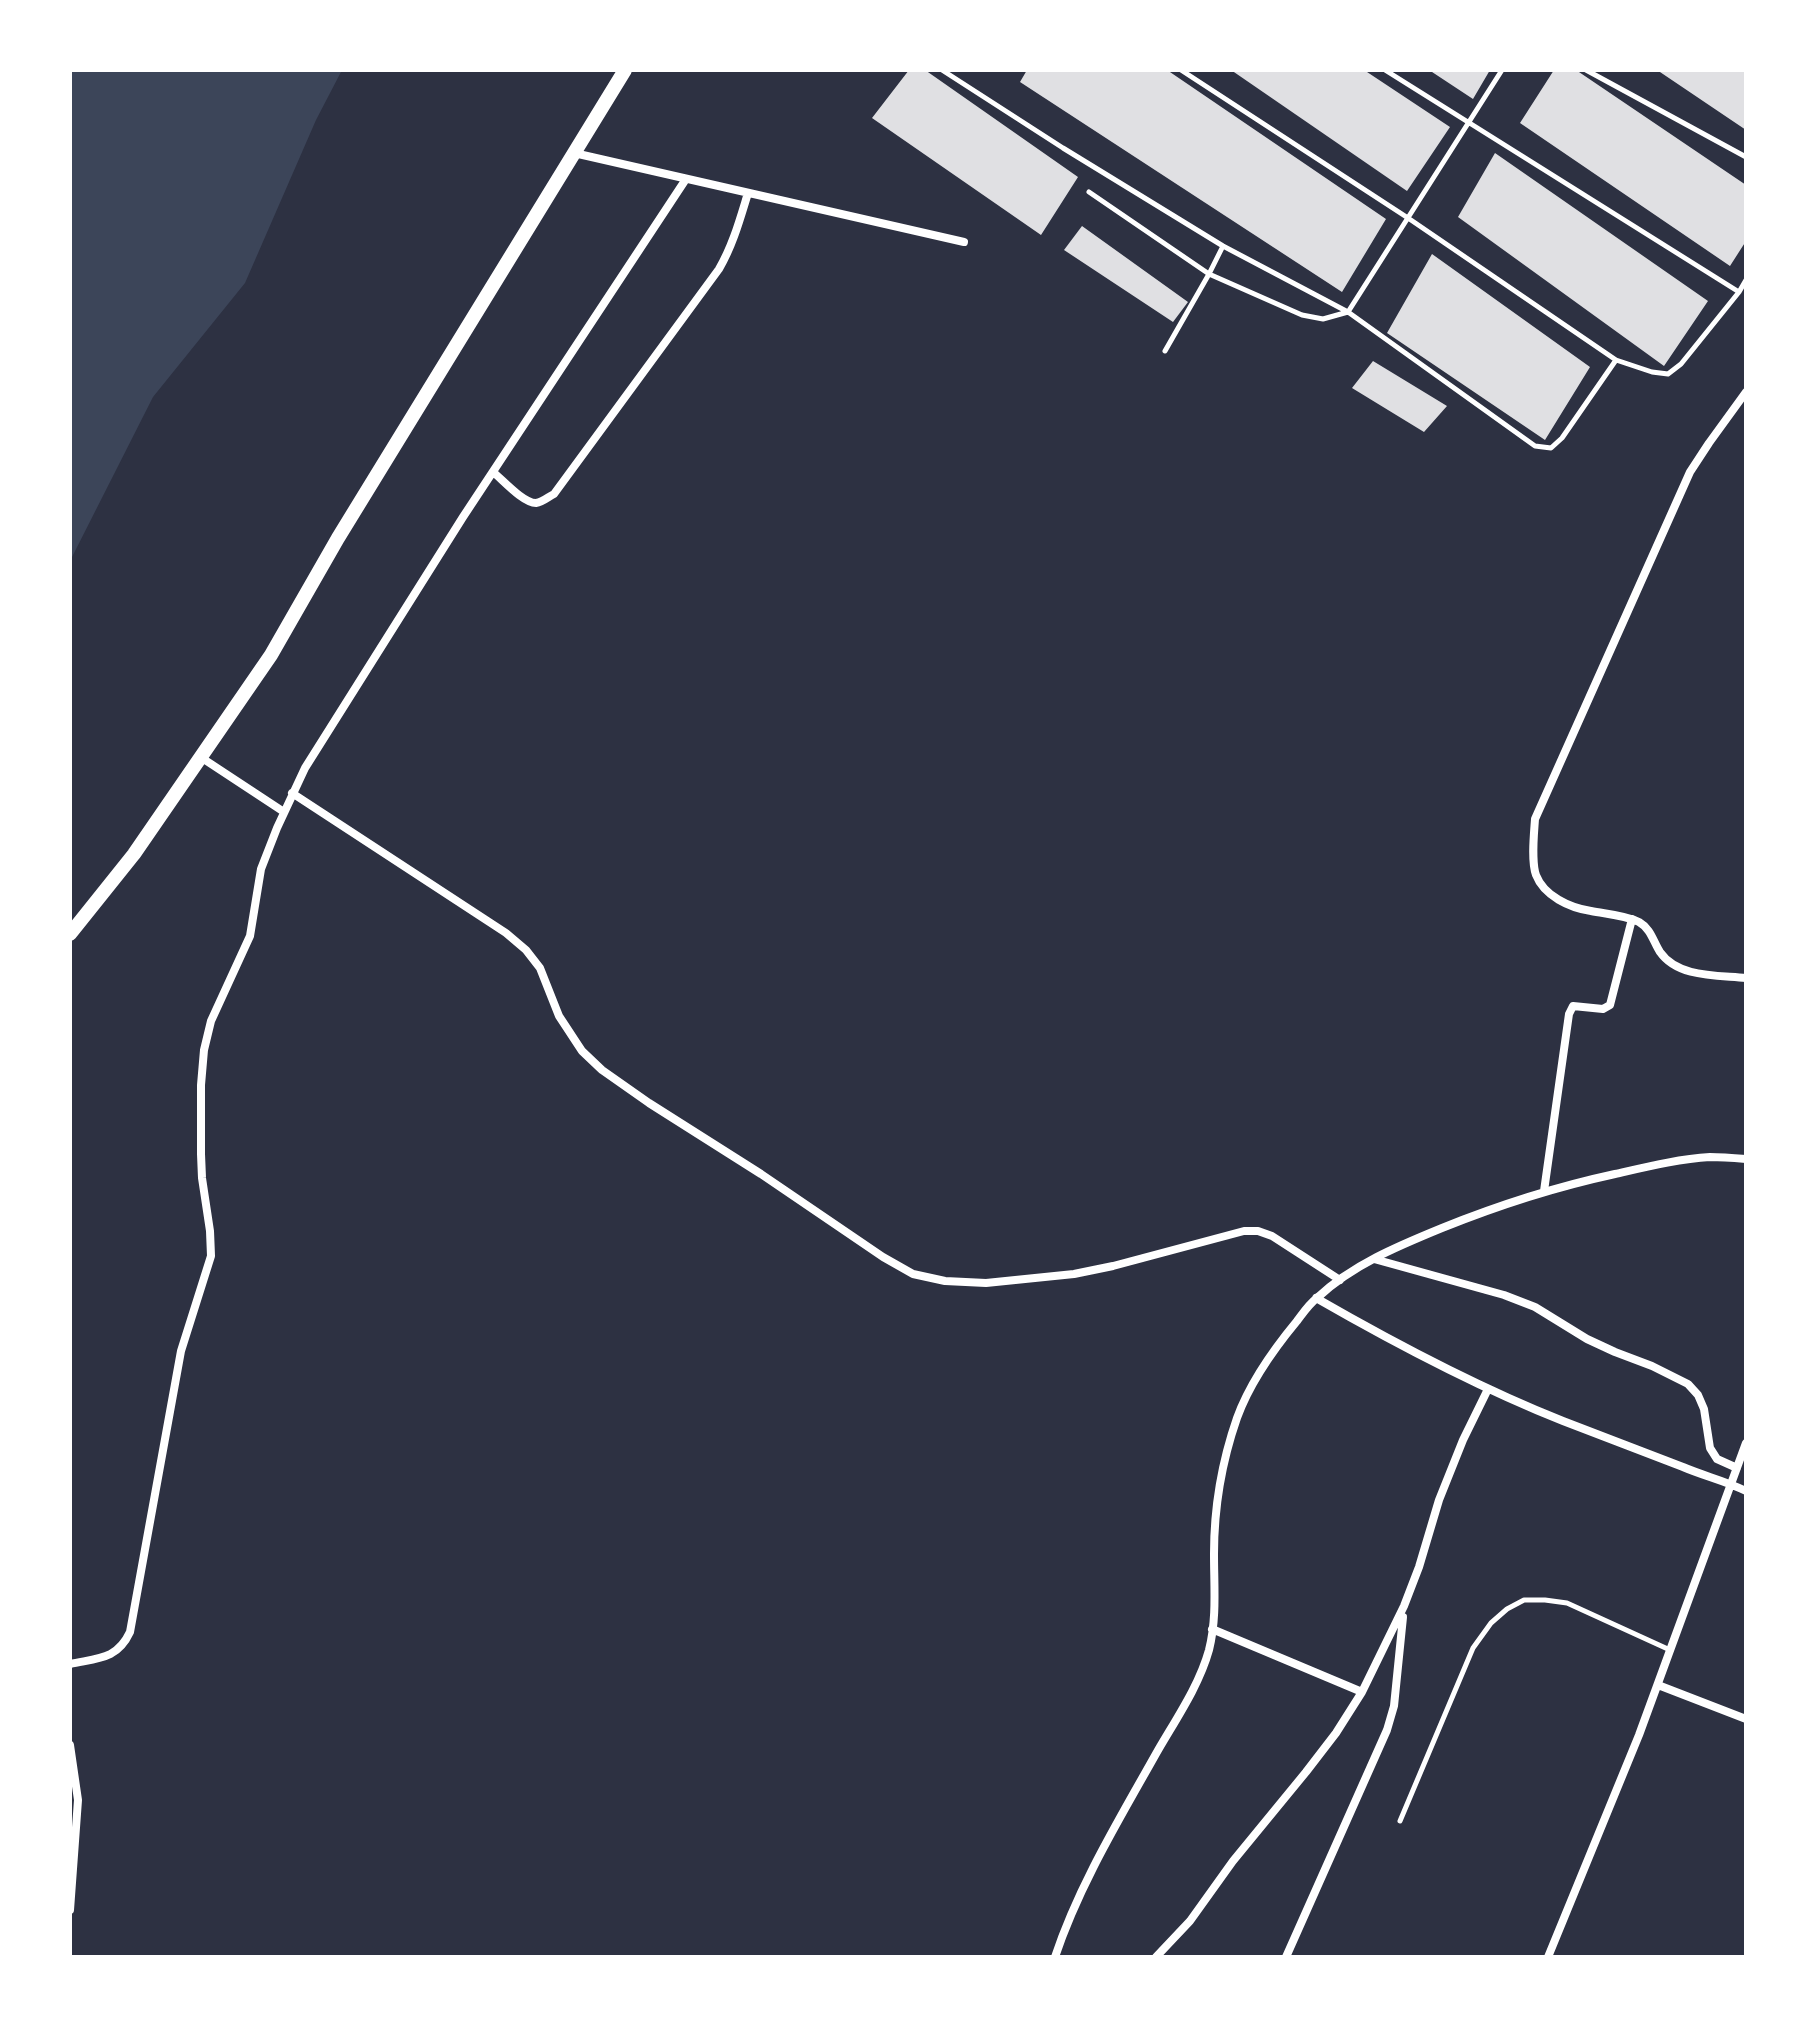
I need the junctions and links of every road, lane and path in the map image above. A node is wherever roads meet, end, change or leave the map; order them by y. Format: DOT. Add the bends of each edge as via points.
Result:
graph roads {
  1 [pos="625,70"];
  2 [pos="942,70"];
  3 [pos="1181,70"];
  4 [pos="1385,70"];
  5 [pos="1502,70"];
  6 [pos="1586,70"];
  7 [pos="1468,123"];
  8 [pos="573,153"];
  9 [pos="1746,157"];
  10 [pos="686,179"];
  11 [pos="1089,192"];
  12 [pos="748,193"];
  13 [pos="1408,218"];
  14 [pos="964,242"];
  15 [pos="1223,246"];
  16 [pos="1209,274"];
  17 [pos="1746,280"];
  18 [pos="1739,292"];
  19 [pos="1348,312"];
  20 [pos="1165,351"];
  21 [pos="1616,360"];
  22 [pos="1746,392"];
  23 [pos="493,472"];
  24 [pos="202,758"];
  25 [pos="292,793"];
  26 [pos="284,812"];
  27 [pos="1632,919"];
  28 [pos="70,934"];
  29 [pos="1746,978"];
  30 [pos="1746,1159"];
  31 [pos="1544,1191"];
  32 [pos="1373,1259"];
  33 [pos="1340,1280"];
  34 [pos="1316,1298"];
  35 [pos="1488,1389"];
  36 [pos="1746,1443"];
  37 [pos="1737,1468"];
  38 [pos="1731,1484"];
  39 [pos="1746,1491"];
  40 [pos="1404,1606"];
  41 [pos="1212,1629"];
  42 [pos="1671,1650"];
  43 [pos="70,1664"];
  44 [pos="1658,1685"];
  45 [pos="1362,1692"];
  46 [pos="1746,1719"];
  47 [pos="70,1745"];
  48 [pos="1400,1821"];
  49 [pos="70,1910"];
  50 [pos="1055,1957"];
  51 [pos="1156,1957"];
  52 [pos="1286,1957"];
  53 [pos="1548,1957"];
  1 -- 8 [label="main road"];
  2 -- 15 [label="lane"];
  3 -- 13 [label="lane"];
  4 -- 7 [label="lane"];
  5 -- 7 [label="lane"];
  6 -- 9 [label="lane"];
  7 -- 13 [label="lane"];
  7 -- 18 [label="lane"];
  8 -- 10 [label="street"];
  8 -- 24 [label="main road" via="271,655"];
  10 -- 12 [label="street"];
  10 -- 23 [label="street"];
  11 -- 16 [label="lane"];
  12 -- 14 [label="street"];
  12 -- 23 [label="street" via="719,269 554,494 535,503 526,500"];
  13 -- 19 [label="lane"];
  13 -- 21 [label="lane"];
  15 -- 16 [label="lane"];
  15 -- 19 [label="lane"];
  16 -- 19 [label="lane" via="1302,315 1323,319"];
  16 -- 20 [label="lane"];
  17 -- 18 [label="lane"];
  18 -- 21 [label="lane" via="1668,374"];
  19 -- 21 [label="lane" via="1535,446 1551,448 1562,438"];
  22 -- 27 [label="street" via="1690,472 1535,819 1536,875 1552,896 1578,909"];
  23 -- 25 [label="street"];
  24 -- 26 [label="street"];
  24 -- 28 [label="main road"];
  25 -- 26 [label="street"];
  25 -- 33 [label="street" via="526,950 540,968 559,1016 602,1070 913,1274 986,1283 1074,1274 1258,1231"];
  26 -- 43 [label="street" via="261,869 250,936 211,1021 204,1050 201,1154 211,1256 181,1351 130,1632 123,1647 111,1655"];
  27 -- 29 [label="street" via="1646,926 1658,950 1679,968"];
  27 -- 31 [label="street" via="1610,1005 1596,1010 1573,1006 1569,1014"];
  30 -- 31 [label="street" via="1675,1161"];
  31 -- 32 [label="street"];
  32 -- 33 [label="street"];
  32 -- 37 [label="street" via="1535,1307 1587,1339 1688,1384 1704,1409 1710,1448 1717,1459"];
  33 -- 34 [label="street"];
  34 -- 35 [label="street"];
  34 -- 41 [label="street" via="1261,1368 1238,1415 1218,1502"];
  35 -- 38 [label="street"];
  35 -- 40 [label="street" via="1439,1500"];
  36 -- 37 [label="street"];
  37 -- 38 [label="street"];
  38 -- 39 [label="street"];
  38 -- 42 [label="street"];
  40 -- 45 [label="street"];
  40 -- 52 [label="street" via="1387,1730"];
  41 -- 45 [label="street"];
  41 -- 50 [label="street" via="1195,1686 1083,1889"];
  42 -- 44 [label="street"];
  42 -- 48 [label="lane" via="1567,1603 1524,1600 1507,1609 1473,1648"];
  44 -- 46 [label="street"];
  44 -- 53 [label="street"];
  45 -- 51 [label="street" via="1306,1772"];
  47 -- 49 [label="street" via="78,1800"];
}
